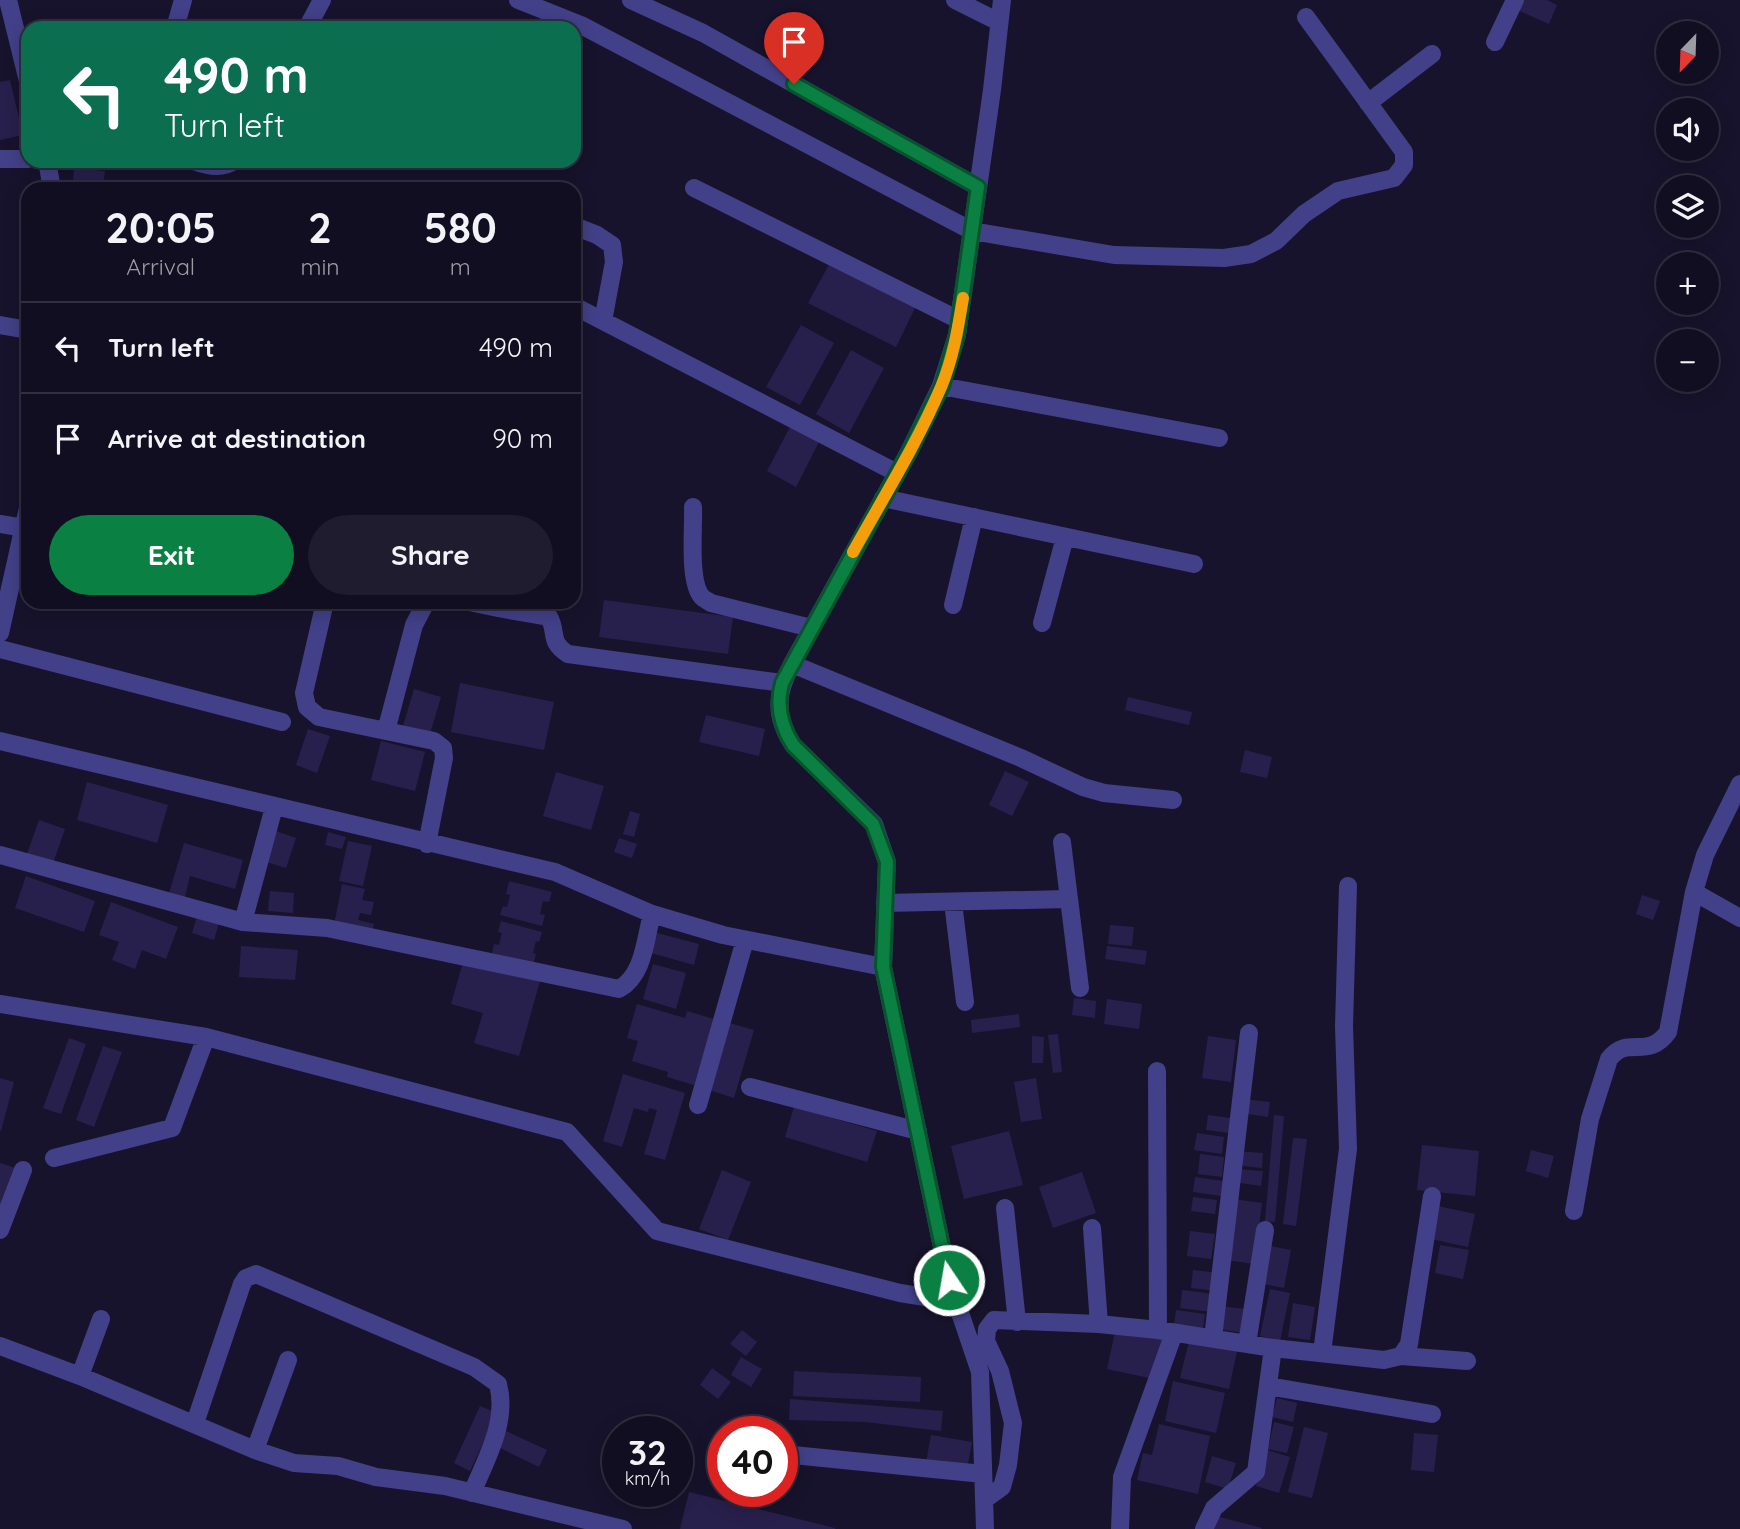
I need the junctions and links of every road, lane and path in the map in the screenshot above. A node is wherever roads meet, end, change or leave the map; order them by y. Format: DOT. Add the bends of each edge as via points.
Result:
graph roads {
  1 [pos="8,0"];
  2 [pos="183,0"];
  3 [pos="322,0"];
  4 [pos="518,0"];
  5 [pos="631,0"];
  6 [pos="955,0"];
  7 [pos="1002,0"];
  8 [pos="1515,0"];
  9 [pos="1306,17"];
  10 [pos="177,21"];
  11 [pos="311,21"];
  12 [pos="571,21"];
  13 [pos="999,22"];
  14 [pos="581,25"];
  15 [pos="1494,42"];
  16 [pos="21,53"];
  17 [pos="1432,54"];
  18 [pos="1368,103"];
  19 [pos="0,159"];
  20 [pos="21,159"];
  21 [pos="978,187"];
  22 [pos="694,188"];
  23 [pos="581,229"];
  24 [pos="972,231"];
  25 [pos="581,310"];
  26 [pos="960,320"];
  27 [pos="604,321"];
  28 [pos="0,325"];
  29 [pos="21,329"];
  30 [pos="942,386"];
  31 [pos="1219,438"];
  32 [pos="897,473"];
  33 [pos="883,498"];
  34 [pos="693,507"];
  35 [pos="21,517"];
  36 [pos="974,517"];
  37 [pos="0,524"];
  38 [pos="1065,537"];
  39 [pos="21,541"];
  40 [pos="1194,564"];
  41 [pos="953,606"];
  42 [pos="323,609"];
  43 [pos="422,609"];
  44 [pos="515,609"];
  45 [pos="1042,623"];
  46 [pos="811,628"];
  47 [pos="0,632"];
  48 [pos="0,649"];
  49 [pos="792,664"];
  50 [pos="782,683"];
  51 [pos="282,722"];
  52 [pos="386,731"];
  53 [pos="0,741"];
  54 [pos="1740,784"];
  55 [pos="1173,800"];
  56 [pos="274,807"];
  57 [pos="1062,842"];
  58 [pos="427,844"];
  59 [pos="0,855"];
  60 [pos="1348,886"];
  61 [pos="1694,892"];
  62 [pos="1068,899"];
  63 [pos="953,902"];
  64 [pos="885,903"];
  65 [pos="652,914"];
  66 [pos="1740,918"];
  67 [pos="243,922"];
  68 [pos="746,940"];
  69 [pos="883,967"];
  70 [pos="1080,988"];
  71 [pos="965,1002"];
  72 [pos="0,1004"];
  73 [pos="1250,1033"];
  74 [pos="206,1037"];
  75 [pos="1157,1071"];
  76 [pos="750,1087"];
  77 [pos="698,1105"];
  78 [pos="918,1131"];
  79 [pos="54,1158"];
  80 [pos="23,1170"];
  81 [pos="1432,1196"];
  82 [pos="1005,1209"];
  83 [pos="1574,1211"];
  84 [pos="1092,1228"];
  85 [pos="0,1230"];
  86 [pos="1265,1230"];
  87 [pos="957,1302"];
  88 [pos="101,1319"];
  89 [pos="1017,1322"];
  90 [pos="1099,1324"];
  91 [pos="1166,1331"];
  92 [pos="1213,1338"];
  93 [pos="1247,1344"];
  94 [pos="0,1346"];
  95 [pos="1273,1348"];
  96 [pos="1322,1353"];
  97 [pos="1401,1356"];
  98 [pos="288,1360"];
  99 [pos="1468,1361"];
  100 [pos="80,1376"];
  101 [pos="1268,1386"];
  102 [pos="1432,1414"];
  103 [pos="195,1423"];
  104 [pos="255,1450"];
  105 [pos="798,1456"];
  106 [pos="983,1474"];
  107 [pos="472,1493"];
  108 [pos="984,1500"];
  109 [pos="623,1529"];
  110 [pos="985,1529"];
  111 [pos="1120,1529"];
  112 [pos="1204,1529"];
  1 -- 16 [label="street"];
  2 -- 10 [label="street"];
  3 -- 11 [label="street"];
  4 -- 12 [label="street"];
  5 -- 21 [label="street" via="703,33"];
  6 -- 13 [label="street"];
  7 -- 13 [label="street"];
  8 -- 15 [label="street"];
  9 -- 18 [label="street"];
  13 -- 21 [label="street"];
  14 -- 24 [label="street"];
  17 -- 18 [label="street"];
  18 -- 24 [label="street" via="1404,152 1404,165 1394,178 1339,191 1304,214 1276,241 1251,254 1224,258 1114,255"];
  19 -- 20 [label="street"];
  21 -- 24 [label="street"];
  22 -- 26 [label="street"];
  23 -- 27 [label="street" via="611,245 614,262"];
  24 -- 26 [label="street"];
  25 -- 27 [label="street"];
  26 -- 30 [label="street"];
  27 -- 32 [label="street"];
  28 -- 29 [label="street"];
  30 -- 31 [label="street"];
  30 -- 32 [label="street"];
  32 -- 33 [label="street"];
  33 -- 36 [label="street"];
  33 -- 46 [label="street"];
  34 -- 46 [label="street" via="694,574 702,597"];
  35 -- 37 [label="street"];
  36 -- 38 [label="street"];
  36 -- 41 [label="street"];
  38 -- 40 [label="street"];
  38 -- 45 [label="street"];
  39 -- 47 [label="street"];
  42 -- 52 [label="street" via="304,693 307,707 318,717"];
  43 -- 52 [label="street"];
  44 -- 50 [label="street" via="549,617 558,647 568,654"];
  46 -- 49 [label="street"];
  48 -- 51 [label="street"];
  49 -- 50 [label="street"];
  49 -- 55 [label="street" via="1083,787"];
  50 -- 64 [label="street" via="781,716 793,745 873,824 887,862"];
  52 -- 58 [label="street" via="434,741 443,748"];
  53 -- 56 [label="street"];
  54 -- 61 [label="street" via="1705,855"];
  56 -- 58 [label="street"];
  56 -- 67 [label="street"];
  57 -- 62 [label="street"];
  58 -- 65 [label="street" via="555,872"];
  59 -- 67 [label="street"];
  60 -- 96 [label="street" via="1344,1026 1348,1149"];
  61 -- 66 [label="street"];
  61 -- 83 [label="street" via="1668,1032 1648,1048 1625,1047 1609,1059 1590,1119"];
  62 -- 63 [label="street"];
  62 -- 70 [label="street"];
  63 -- 64 [label="street"];
  63 -- 71 [label="street"];
  64 -- 69 [label="street"];
  65 -- 67 [label="street" via="637,971 619,989 327,928"];
  65 -- 68 [label="street"];
  68 -- 69 [label="street"];
  68 -- 77 [label="street"];
  69 -- 78 [label="street"];
  72 -- 74 [label="street"];
  73 -- 92 [label="street"];
  74 -- 79 [label="street" via="172,1128"];
  74 -- 87 [label="street" via="567,1132 657,1231 900,1293"];
  75 -- 91 [label="street"];
  76 -- 78 [label="street"];
  78 -- 87 [label="street"];
  80 -- 85 [label="street"];
  81 -- 97 [label="street" via="1409,1344"];
  82 -- 89 [label="street"];
  84 -- 90 [label="street"];
  86 -- 93 [label="street"];
  87 -- 106 [label="street" via="980,1372"];
  88 -- 100 [label="street"];
  89 -- 90 [label="street"];
  89 -- 108 [label="street" via="994,1320 987,1329 986,1341 1000,1371 1013,1423 1002,1487"];
  90 -- 91 [label="street"];
  91 -- 92 [label="street"];
  91 -- 111 [label="street" via="1122,1477"];
  92 -- 93 [label="street"];
  93 -- 95 [label="street"];
  94 -- 100 [label="street"];
  95 -- 96 [label="street"];
  95 -- 101 [label="street"];
  96 -- 97 [label="street" via="1384,1360"];
  97 -- 99 [label="street"];
  98 -- 104 [label="street"];
  100 -- 103 [label="street"];
  101 -- 102 [label="street"];
  101 -- 112 [label="street" via="1256,1472 1214,1508"];
  103 -- 104 [label="street"];
  103 -- 107 [label="street" via="242,1284 256,1274 474,1367 499,1384 500,1418"];
  104 -- 107 [label="street" via="294,1463 338,1466"];
  105 -- 106 [label="street"];
  106 -- 108 [label="street"];
  107 -- 109 [label="street"];
  108 -- 110 [label="street"];
}
